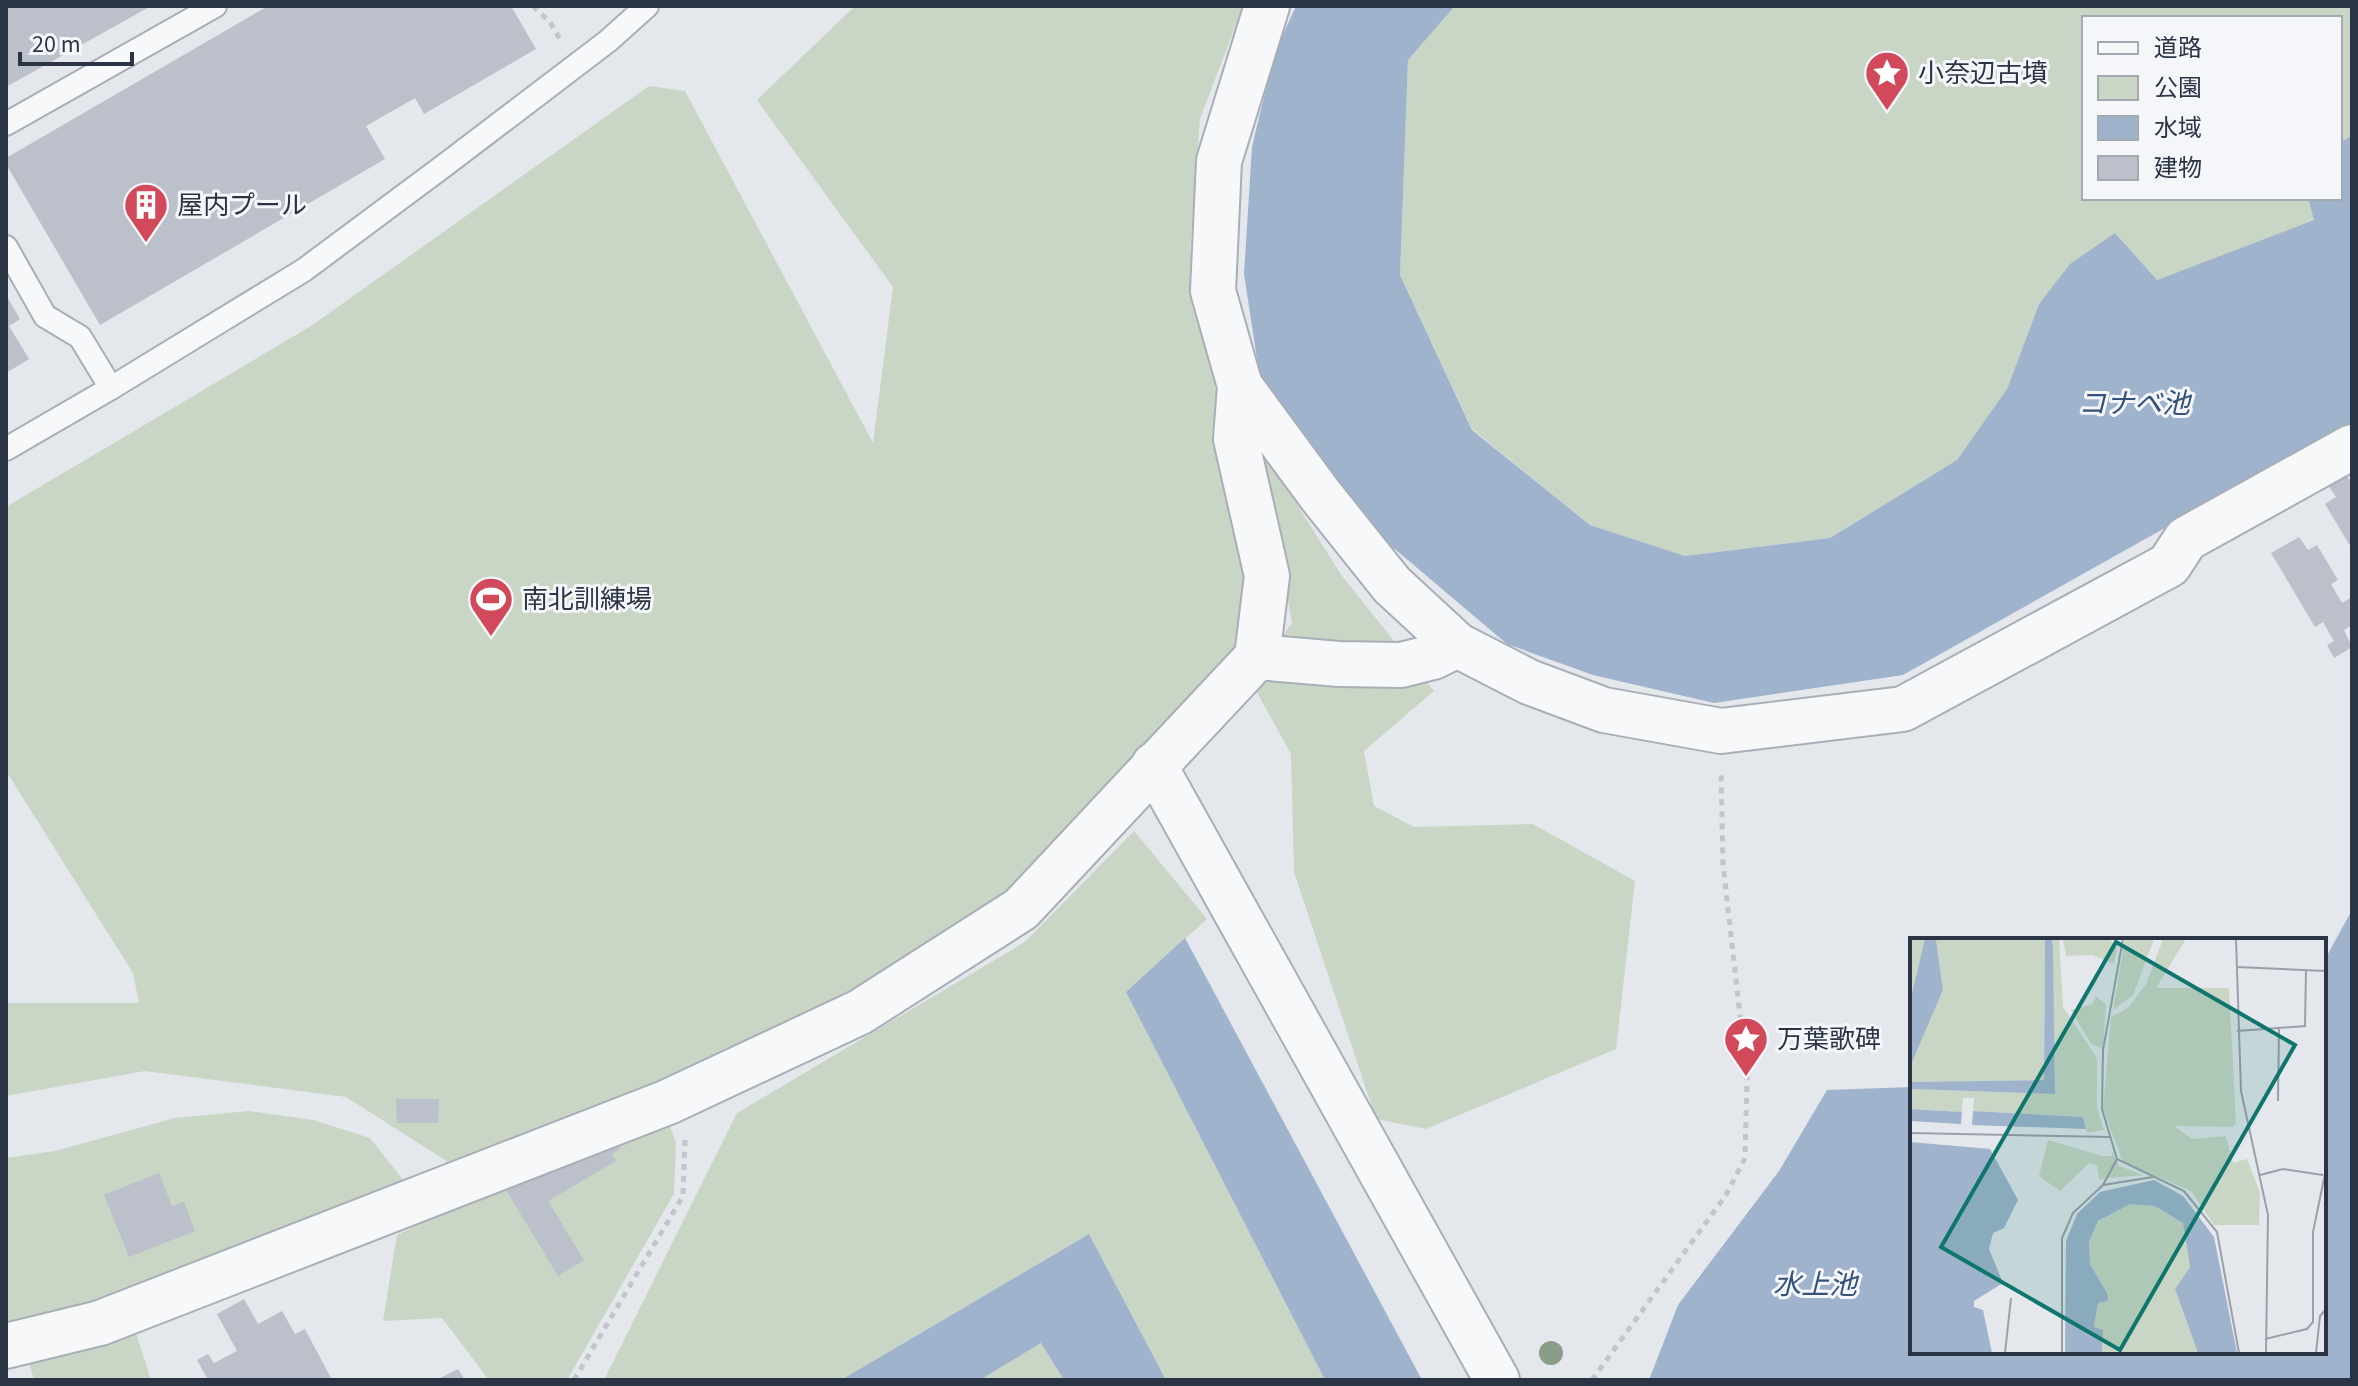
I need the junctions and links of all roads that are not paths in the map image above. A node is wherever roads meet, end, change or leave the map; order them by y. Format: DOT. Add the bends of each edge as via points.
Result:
graph roads {
  1 [pos="215,6"];
  2 [pos="647,6"];
  3 [pos="1267,6"];
  4 [pos="6,124"];
  5 [pos="6,247"];
  6 [pos="1240,386"];
  7 [pos="111,388"];
  8 [pos="2352,447"];
  9 [pos="6,449"];
  10 [pos="1457,645"];
  11 [pos="1257,657"];
  12 [pos="1154,765"];
  13 [pos="6,1346"];
  14 [pos="1497,1380"];
  1 -- 4 [label="lane"];
  2 -- 7 [label="lane" via="304,270"];
  3 -- 6 [label="street" via="1219,161 1213,291"];
  5 -- 7 [label="lane" via="45,316 80,337"];
  6 -- 10 [label="street" via="1392,585"];
  6 -- 11 [label="street" via="1236,439 1267,576"];
  7 -- 9 [label="lane"];
  8 -- 10 [label="street" via="2186,539 2169,565 1903,709 1721,731 1604,710 1529,682"];
  10 -- 11 [label="street" via="1401,665"];
  11 -- 12 [label="street"];
  12 -- 13 [label="street" via="1021,909 860,1012 668,1102 100,1323"];
  12 -- 14 [label="street"];
}
